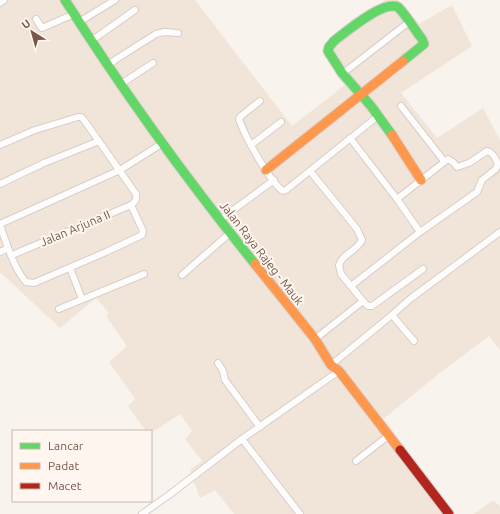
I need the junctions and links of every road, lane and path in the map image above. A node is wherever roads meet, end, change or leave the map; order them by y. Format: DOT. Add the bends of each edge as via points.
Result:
graph roads {
  1 [pos="4,0"];
  2 [pos="65,0"];
  3 [pos="114,0"];
  4 [pos="0,3"];
  5 [pos="136,10"];
  6 [pos="74,14"];
  7 [pos="36,19"];
  8 [pos="79,22"];
  9 [pos="409,22"];
  10 [pos="178,33"];
  11 [pos="91,41"];
  12 [pos="153,63"];
  13 [pos="108,65"];
  14 [pos="342,74"];
  15 [pos="122,84"];
  16 [pos="360,94"];
  17 [pos="260,101"];
  18 [pos="401,106"];
  19 [pos="378,116"];
  20 [pos="281,122"];
  21 [pos="350,138"];
  22 [pos="99,141"];
  23 [pos="162,143"];
  24 [pos="0,145"];
  25 [pos="251,145"];
  26 [pos="444,161"];
  27 [pos="120,170"];
  28 [pos="266,170"];
  29 [pos="310,171"];
  30 [pos="274,180"];
  31 [pos="421,180"];
  32 [pos="0,184"];
  33 [pos="397,199"];
  34 [pos="131,205"];
  35 [pos="220,220"];
  36 [pos="0,224"];
  37 [pos="420,232"];
  38 [pos="500,232"];
  39 [pos="230,233"];
  40 [pos="8,248"];
  41 [pos="0,252"];
  42 [pos="12,255"];
  43 [pos="70,268"];
  44 [pos="423,269"];
  45 [pos="144,274"];
  46 [pos="182,275"];
  47 [pos="351,286"];
  48 [pos="82,299"];
  49 [pos="363,301"];
  50 [pos="59,309"];
  51 [pos="392,315"];
  52 [pos="315,339"];
  53 [pos="414,341"];
  54 [pos="218,363"];
  55 [pos="331,364"];
  56 [pos="339,371"];
  57 [pos="260,427"];
  58 [pos="388,436"];
  59 [pos="242,439"];
  60 [pos="356,461"];
  61 [pos="445,513"];
  62 [pos="142,514"];
  63 [pos="300,514"];
  1 -- 4 [label="street"];
  2 -- 6 [label="main road, Jalan Raya Rajeg - Mauk"];
  3 -- 8 [label="street"];
  5 -- 11 [label="street"];
  6 -- 7 [label="street" via="42,28"];
  6 -- 8 [label="main road, Jalan Raya Rajeg - Mauk"];
  8 -- 11 [label="main road, Jalan Raya Rajeg - Mauk"];
  9 -- 14 [label="street"];
  9 -- 14 [label="main road" via="397,6 386,3 373,9 329,47 330,56"];
  9 -- 16 [label="main road" via="424,44"];
  10 -- 13 [label="street" via="156,34"];
  11 -- 13 [label="main road, Jalan Raya Rajeg - Mauk"];
  12 -- 15 [label="street"];
  13 -- 15 [label="main road, Jalan Raya Rajeg - Mauk"];
  14 -- 16 [label="main road"];
  15 -- 23 [label="main road, Jalan Raya Rajeg - Mauk"];
  16 -- 19 [label="main road"];
  16 -- 28 [label="main road"];
  17 -- 25 [label="street" via="239,119"];
  18 -- 26 [label="street"];
  19 -- 21 [label="street"];
  19 -- 31 [label="main road"];
  20 -- 25 [label="street"];
  21 -- 29 [label="street"];
  21 -- 33 [label="street"];
  22 -- 24 [label="street" via="84,120 78,117 35,130"];
  22 -- 27 [label="street"];
  22 -- 32 [label="street"];
  23 -- 27 [label="street"];
  23 -- 35 [label="main road, Jalan Raya Rajeg - Mauk"];
  25 -- 28 [label="street"];
  26 -- 31 [label="street"];
  26 -- 37 [label="street" via="448,159 457,167 469,163 487,151 494,156 498,164 496,169 482,180 477,192"];
  27 -- 34 [label="street" via="136,194"];
  27 -- 36 [label="street"];
  28 -- 30 [label="street"];
  29 -- 30 [label="street" via="283,191"];
  29 -- 47 [label="street" via="362,237 360,244 343,258 339,265 341,274"];
  30 -- 35 [label="street"];
  31 -- 33 [label="street"];
  33 -- 37 [label="street"];
  34 -- 42 [label="street, Jalan Arjuna II"];
  34 -- 43 [label="street" via="143,231 142,235"];
  35 -- 39 [label="main road, Jalan Raya Rajeg - Mauk"];
  36 -- 40 [label="street"];
  37 -- 47 [label="street"];
  38 -- 51 [label="street"];
  39 -- 46 [label="street"];
  39 -- 52 [label="main road, Jalan Raya Rajeg - Mauk"];
  40 -- 41 [label="street"];
  40 -- 42 [label="street"];
  42 -- 43 [label="street" via="22,277 28,283 34,284"];
  43 -- 48 [label="street"];
  44 -- 49 [label="street" via="372,306"];
  45 -- 48 [label="street"];
  47 -- 49 [label="street"];
  48 -- 50 [label="street"];
  49 -- 52 [label="street"];
  51 -- 53 [label="street"];
  51 -- 55 [label="street"];
  52 -- 55 [label="main road, Jalan Raya Rajeg - Mauk"];
  54 -- 57 [label="street" via="223,371 224,380"];
  55 -- 56 [label="main road, Jalan Raya Rajeg - Mauk"];
  56 -- 57 [label="street"];
  56 -- 58 [label="main road, Jalan Raya Rajeg - Mauk"];
  57 -- 59 [label="street"];
  58 -- 60 [label="street"];
  58 -- 61 [label="main road, Jalan Raya Rajeg - Mauk"];
  59 -- 62 [label="street"];
  59 -- 63 [label="street"];
}
